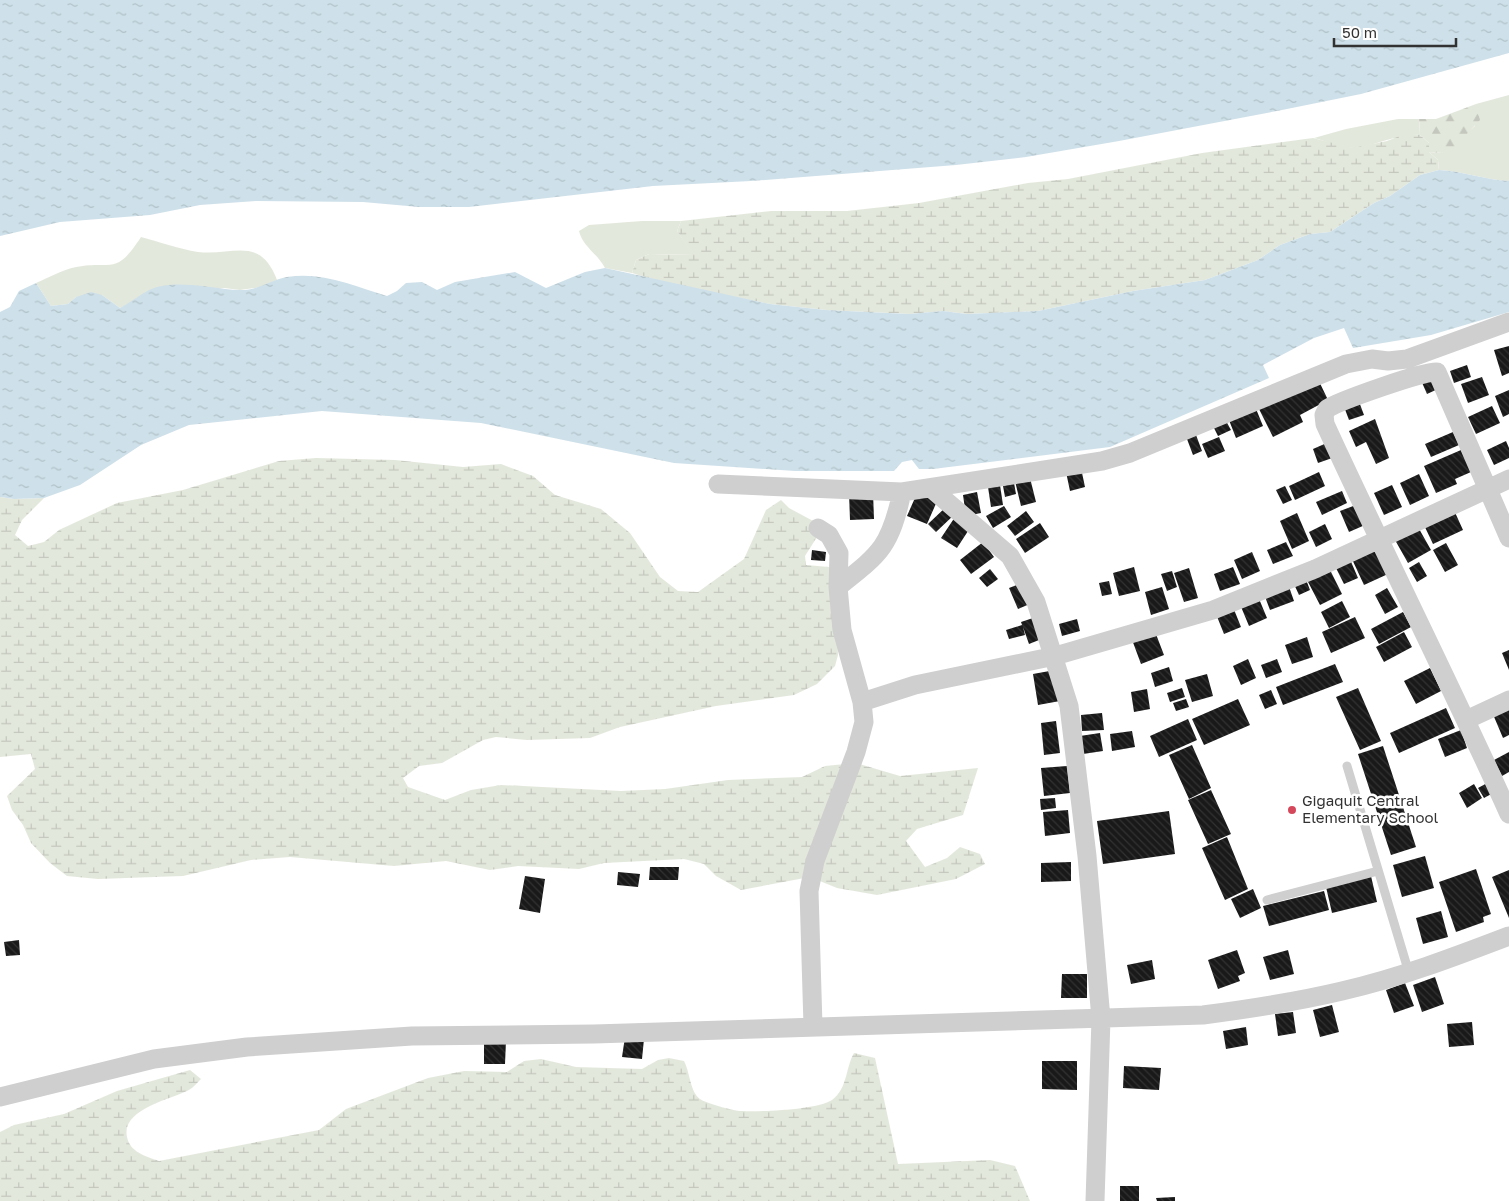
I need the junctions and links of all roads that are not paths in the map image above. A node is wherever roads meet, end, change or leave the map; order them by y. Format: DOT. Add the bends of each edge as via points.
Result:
graph roads {
  1 [pos="1509,322"];
  2 [pos="1509,478"];
  3 [pos="718,484"];
  4 [pos="932,488"];
  5 [pos="1486,489"];
  6 [pos="902,492"];
  7 [pos="818,528"];
  8 [pos="1509,538"];
  9 [pos="1377,539"];
  10 [pos="838,587"];
  11 [pos="1055,656"];
  12 [pos="1509,700"];
  13 [pos="862,702"];
  14 [pos="1466,720"];
  15 [pos="1347,766"];
  16 [pos="1509,814"];
  17 [pos="1378,871"];
  18 [pos="1267,900"];
  19 [pos="1509,936"];
  20 [pos="1409,973"];
  21 [pos="1102,1019"];
  22 [pos="813,1026"];
  23 [pos="0,1097"];
  24 [pos="1095,1201"];
  1 -- 4 [label="street" via="1407,359 1372,359 1346,364 1130,453 1093,463"];
  2 -- 5 [label="street"];
  3 -- 6 [label="street"];
  4 -- 6 [label="street"];
  4 -- 11 [label="street" via="1010,556 1036,602"];
  5 -- 8 [label="street"];
  5 -- 9 [label="street"];
  5 -- 9 [label="street" via="1436,371 1416,375 1330,407 1324,415 1325,424"];
  6 -- 10 [label="street" via="889,539 868,564"];
  7 -- 10 [label="street" via="829,535 839,553"];
  9 -- 11 [label="street" via="1315,569 1212,610"];
  9 -- 14 [label="street"];
  10 -- 13 [label="street" via="842,630"];
  11 -- 13 [label="street" via="915,686"];
  11 -- 21 [label="street" via="1069,706"];
  12 -- 14 [label="street"];
  13 -- 22 [label="street" via="864,722 856,752 816,862 809,891"];
  14 -- 16 [label="street"];
  15 -- 17 [label="lane"];
  17 -- 18 [label="lane"];
  17 -- 20 [label="lane"];
  19 -- 20 [label="street"];
  20 -- 21 [label="street" via="1262,1007 1203,1015"];
  21 -- 22 [label="street"];
  21 -- 24 [label="street"];
  22 -- 23 [label="street" via="594,1034 412,1036 247,1047 154,1059"];
}
